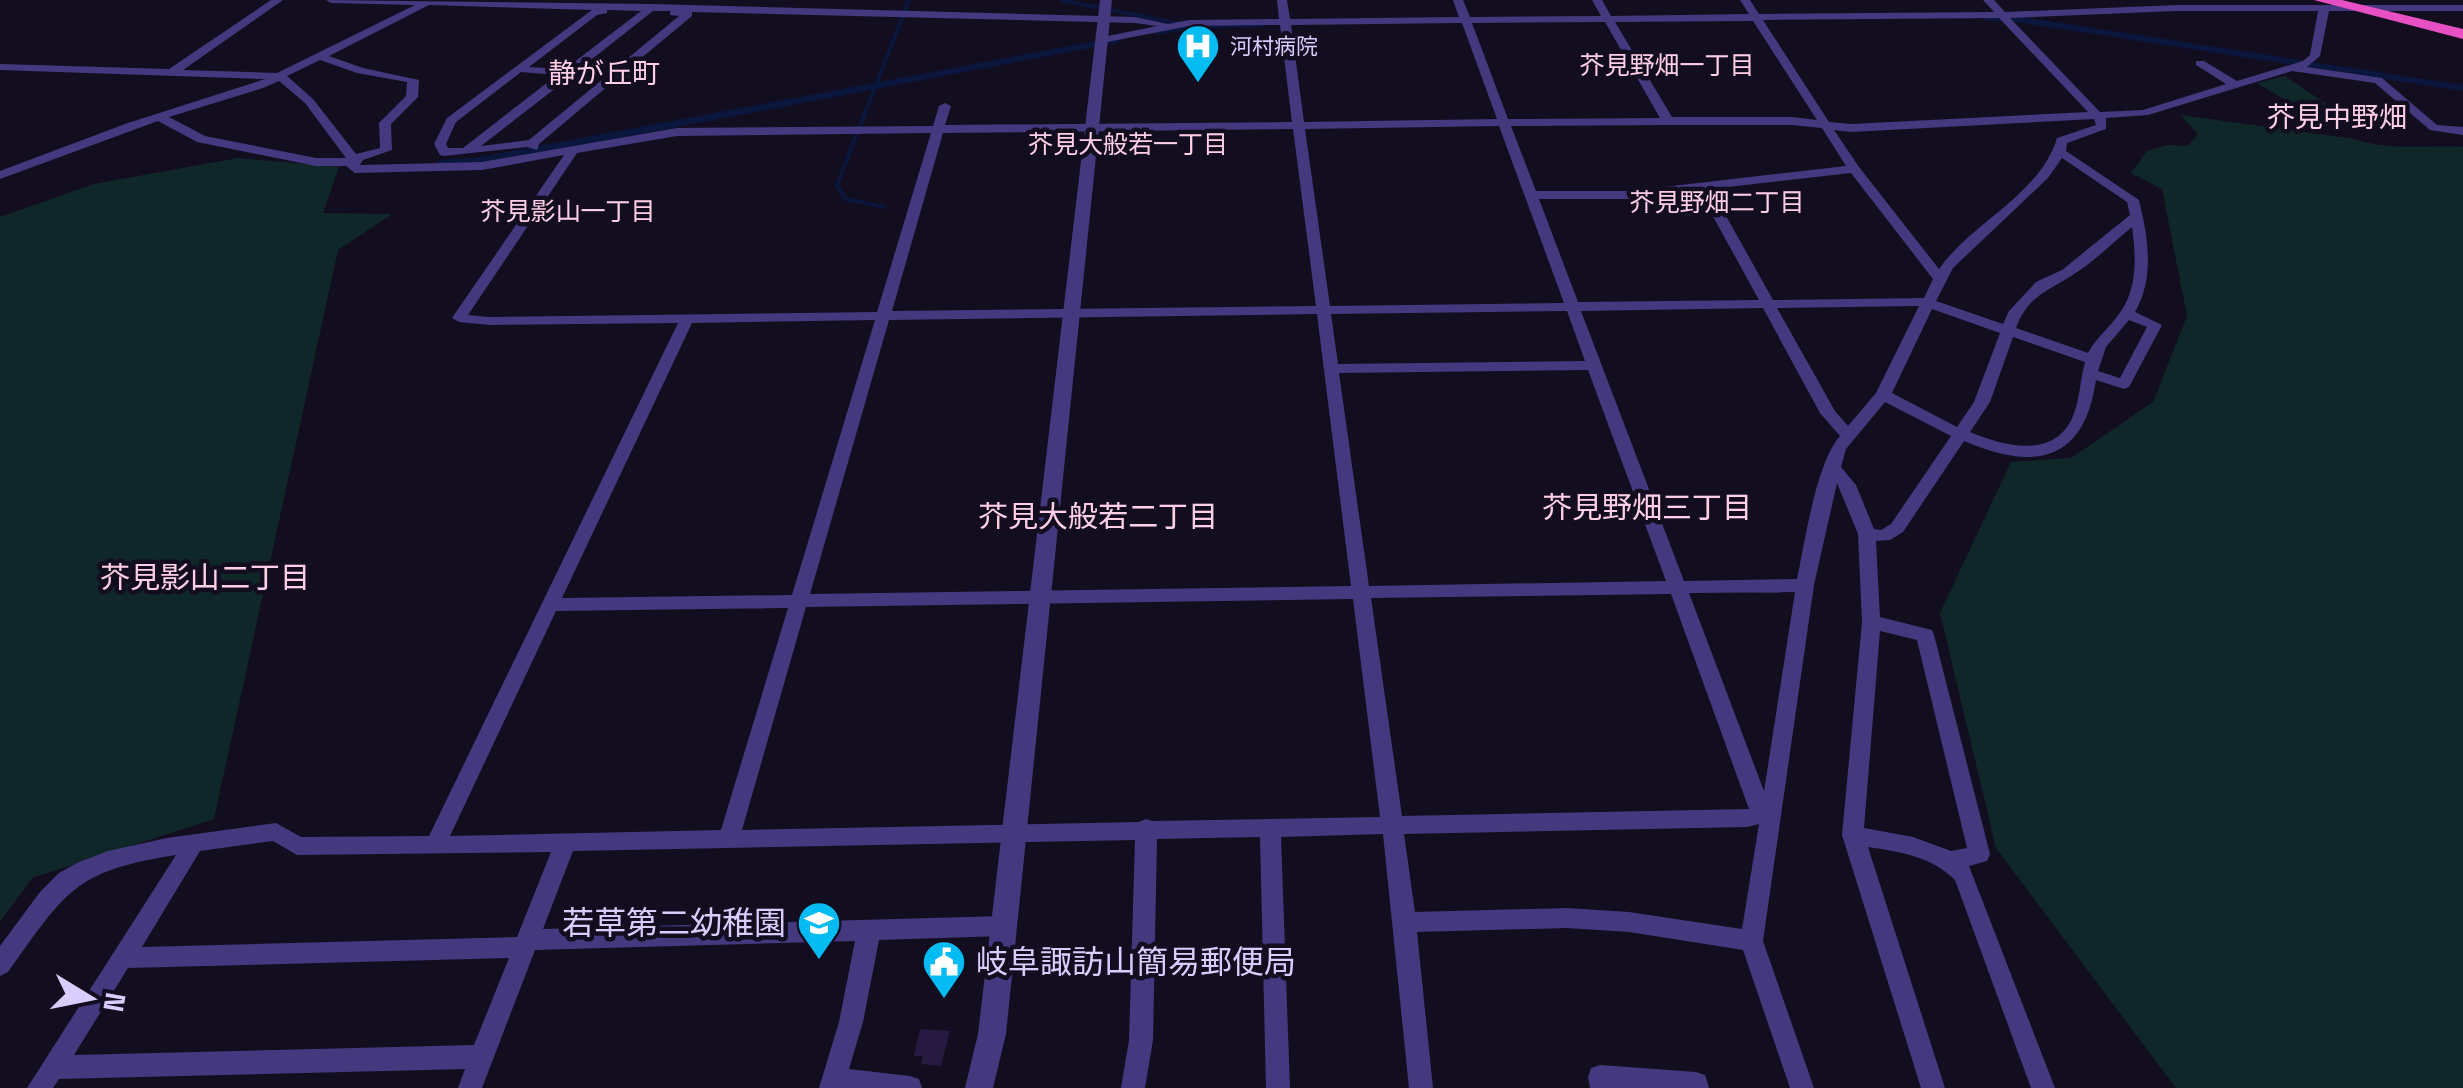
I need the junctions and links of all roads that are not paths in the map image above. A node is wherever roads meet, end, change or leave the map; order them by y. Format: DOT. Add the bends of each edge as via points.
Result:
graph roads {
  1 [pos="278,0"];
  2 [pos="331,0"];
  3 [pos="1106,0"];
  4 [pos="1282,0"];
  5 [pos="1458,0"];
  6 [pos="1597,0"];
  7 [pos="1744,0"];
  8 [pos="1902,0"];
  9 [pos="1988,0"];
  10 [pos="2093,0"];
  11 [pos="430,1"];
  12 [pos="2323,4"];
  13 [pos="652,7"];
  14 [pos="2354,8"];
  15 [pos="2463,8"];
  16 [pos="2104,11"];
  17 [pos="1918,16"];
  18 [pos="2007,18"];
  19 [pos="1899,19"];
  20 [pos="1104,20"];
  21 [pos="1761,20"];
  22 [pos="1610,22"];
  23 [pos="1467,23"];
  24 [pos="1285,25"];
  25 [pos="1173,26"];
  26 [pos="2463,34"];
  27 [pos="1102,43"];
  28 [pos="320,56"];
  29 [pos="2200,63"];
  30 [pos="1,68"];
  31 [pos="2293,68"];
  32 [pos="519,69"];
  33 [pos="172,72"];
  34 [pos="567,73"];
  35 [pos="280,76"];
  36 [pos="612,77"];
  37 [pos="652,80"];
  38 [pos="2237,86"];
  39 [pos="945,106"];
  40 [pos="2096,115"];
  41 [pos="160,118"];
  42 [pos="1668,121"];
  43 [pos="1505,124"];
  44 [pos="1300,125"];
  45 [pos="1826,125"];
  46 [pos="1091,128"];
  47 [pos="938,129"];
  48 [pos="2463,131"];
  49 [pos="592,136"];
  50 [pos="533,145"];
  51 [pos="570,150"];
  52 [pos="466,152"];
  53 [pos="2060,152"];
  54 [pos="351,161"];
  55 [pos="1854,168"];
  56 [pos="0,175"];
  57 [pos="1703,186"];
  58 [pos="1532,195"];
  59 [pos="2137,216"];
  60 [pos="1940,279"];
  61 [pos="1926,302"];
  62 [pos="1770,304"];
  63 [pos="1573,307"];
  64 [pos="1323,310"];
  65 [pos="1072,313"];
  66 [pos="2127,314"];
  67 [pos="884,315"];
  68 [pos="687,319"];
  69 [pos="2006,330"];
  70 [pos="1593,365"];
  71 [pos="2092,367"];
  72 [pos="1331,369"];
  73 [pos="1883,395"];
  74 [pos="1962,434"];
  75 [pos="1848,435"];
  76 [pos="1834,468"];
  77 [pos="1867,534"];
  78 [pos="1805,585"];
  79 [pos="1678,588"];
  80 [pos="1360,591"];
  81 [pos="1039,596"];
  82 [pos="799,600"];
  83 [pos="550,605"];
  84 [pos="1871,622"];
  85 [pos="1766,816"];
  86 [pos="1390,825"];
  87 [pos="1146,828"];
  88 [pos="1270,828"];
  89 [pos="1013,831"];
  90 [pos="1853,835"];
  91 [pos="728,839"];
  92 [pos="566,842"];
  93 [pos="190,844"];
  94 [pos="435,845"];
  95 [pos="1952,860"];
  96 [pos="1405,922"];
  97 [pos="1003,926"];
  98 [pos="869,930"];
  99 [pos="1752,941"];
  100 [pos="527,943"];
  101 [pos="122,958"];
  102 [pos="0,964"];
  103 [pos="482,1057"];
  104 [pos="46,1077"];
  105 [pos="833,1084"];
  106 [pos="470,1088"];
  107 [pos="910,1088"];
  108 [pos="979,1088"];
  109 [pos="1134,1088"];
  110 [pos="1278,1088"];
  111 [pos="1421,1088"];
  112 [pos="1602,1088"];
  113 [pos="1697,1088"];
  114 [pos="1802,1088"];
  115 [pos="1933,1088"];
  116 [pos="2043,1088"];
  1 -- 33 [label="street"];
  2 -- 11 [label="street"];
  3 -- 20 [label="street"];
  4 -- 24 [label="street"];
  5 -- 23 [label="street"];
  6 -- 22 [label="street"];
  7 -- 21 [label="street"];
  8 -- 17 [label="street"];
  9 -- 18 [label="street"];
  10 -- 16 [label="street"];
  11 -- 13 [label="street"];
  11 -- 28 [label="street"];
  12 -- 14 [label="highway"];
  12 -- 16 [label="street"];
  12 -- 31 [label="street" via="2315,56"];
  13 -- 20 [label="street"];
  13 -- 32 [label="street" via="594,12"];
  13 -- 34 [label="street"];
  13 -- 36 [label="street" via="688,14"];
  14 -- 15 [label="street"];
  14 -- 26 [label="highway"];
  16 -- 18 [label="street"];
  17 -- 18 [label="street"];
  17 -- 19 [label="street"];
  18 -- 19 [label="street"];
  18 -- 40 [label="street"];
  19 -- 21 [label="street"];
  20 -- 25 [label="street"];
  20 -- 27 [label="street"];
  21 -- 22 [label="street"];
  21 -- 45 [label="street"];
  22 -- 23 [label="street"];
  22 -- 42 [label="street"];
  23 -- 24 [label="street"];
  23 -- 43 [label="street"];
  24 -- 25 [label="street"];
  24 -- 27 [label="street" via="1194,28"];
  24 -- 44 [label="street"];
  25 -- 27 [label="street"];
  27 -- 46 [label="street"];
  28 -- 35 [label="street"];
  28 -- 54 [label="street" via="413,80 412,97 386,123 386,150"];
  29 -- 38 [label="street"];
  30 -- 33 [label="street"];
  31 -- 38 [label="street"];
  31 -- 48 [label="street" via="2378,80 2434,128"];
  32 -- 34 [label="street"];
  32 -- 52 [label="street" via="451,120 440,144 444,152"];
  33 -- 35 [label="street"];
  34 -- 36 [label="street"];
  34 -- 52 [label="street"];
  35 -- 41 [label="street"];
  35 -- 54 [label="street"];
  36 -- 37 [label="street"];
  36 -- 50 [label="street"];
  38 -- 40 [label="street" via="2144,113"];
  39 -- 47 [label="street"];
  40 -- 45 [label="street"];
  40 -- 53 [label="street" via="2102,127 2061,142"];
  41 -- 54 [label="street" via="201,139 316,162"];
  41 -- 56 [label="street"];
  42 -- 43 [label="street"];
  42 -- 45 [label="street"];
  43 -- 44 [label="street"];
  43 -- 58 [label="street"];
  44 -- 46 [label="street"];
  44 -- 64 [label="street"];
  45 -- 55 [label="street"];
  46 -- 47 [label="street"];
  46 -- 65 [label="street"];
  47 -- 51 [label="street" via="677,132"];
  47 -- 67 [label="street"];
  49 -- 50 [label="street"];
  50 -- 52 [label="street"];
  50 -- 54 [label="street" via="476,158"];
  51 -- 54 [label="street" via="450,170 371,172 355,169"];
  51 -- 68 [label="street" via="459,318"];
  53 -- 59 [label="street" via="2132,200"];
  53 -- 60 [label="street"];
  55 -- 57 [label="street"];
  55 -- 60 [label="street"];
  57 -- 58 [label="street" via="1629,195"];
  57 -- 62 [label="street"];
  58 -- 63 [label="street"];
  59 -- 66 [label="street" via="2142,261"];
  59 -- 69 [label="street" via="2067,273 2041,285"];
  60 -- 61 [label="street"];
  61 -- 62 [label="street"];
  61 -- 69 [label="street"];
  61 -- 73 [label="street"];
  62 -- 63 [label="street"];
  62 -- 75 [label="street" via="1828,413"];
  63 -- 64 [label="street"];
  63 -- 70 [label="street"];
  64 -- 65 [label="street"];
  64 -- 72 [label="street"];
  65 -- 67 [label="street"];
  65 -- 81 [label="street"];
  66 -- 71 [label="street" via="2098,348"];
  66 -- 71 [label="street" via="2155,325 2124,384"];
  67 -- 68 [label="street"];
  67 -- 82 [label="street"];
  68 -- 83 [label="street"];
  69 -- 71 [label="street"];
  69 -- 74 [label="street" via="1982,402"];
  70 -- 72 [label="street"];
  70 -- 79 [label="street"];
  71 -- 74 [label="street" via="2077,426 2052,450 2023,454"];
  72 -- 80 [label="street"];
  73 -- 74 [label="street"];
  73 -- 75 [label="street"];
  74 -- 77 [label="street" via="1897,528 1884,536"];
  75 -- 76 [label="street"];
  76 -- 77 [label="street"];
  76 -- 78 [label="street"];
  77 -- 84 [label="street"];
  78 -- 79 [label="street"];
  78 -- 85 [label="street"];
  79 -- 80 [label="street"];
  79 -- 85 [label="street"];
  80 -- 81 [label="street"];
  80 -- 86 [label="street"];
  81 -- 82 [label="street"];
  81 -- 89 [label="street"];
  82 -- 83 [label="street"];
  82 -- 91 [label="street"];
  83 -- 94 [label="street"];
  84 -- 90 [label="street"];
  84 -- 95 [label="street" via="1926,635 1979,854"];
  85 -- 86 [label="street"];
  85 -- 99 [label="street"];
  86 -- 88 [label="street"];
  86 -- 96 [label="street"];
  87 -- 88 [label="street"];
  87 -- 89 [label="street"];
  87 -- 109 [label="street"];
  88 -- 110 [label="street"];
  89 -- 91 [label="street"];
  89 -- 97 [label="street"];
  90 -- 95 [label="street"];
  90 -- 115 [label="street"];
  91 -- 92 [label="street"];
  92 -- 94 [label="street"];
  92 -- 100 [label="street"];
  93 -- 94 [label="street" via="276,832 297,846"];
  93 -- 101 [label="street"];
  93 -- 102 [label="street" via="70,878"];
  95 -- 116 [label="street" via="1964,875"];
  96 -- 99 [label="street" via="1567,918"];
  96 -- 111 [label="street"];
  97 -- 98 [label="street"];
  97 -- 108 [label="street"];
  98 -- 100 [label="street"];
  98 -- 105 [label="street"];
  99 -- 114 [label="street"];
  100 -- 101 [label="street"];
  100 -- 103 [label="street"];
  101 -- 104 [label="street"];
  103 -- 104 [label="street"];
  103 -- 106 [label="street"];
  105 -- 107 [label="street"];
  112 -- 113 [label="street" via="1600,1077"];
}
